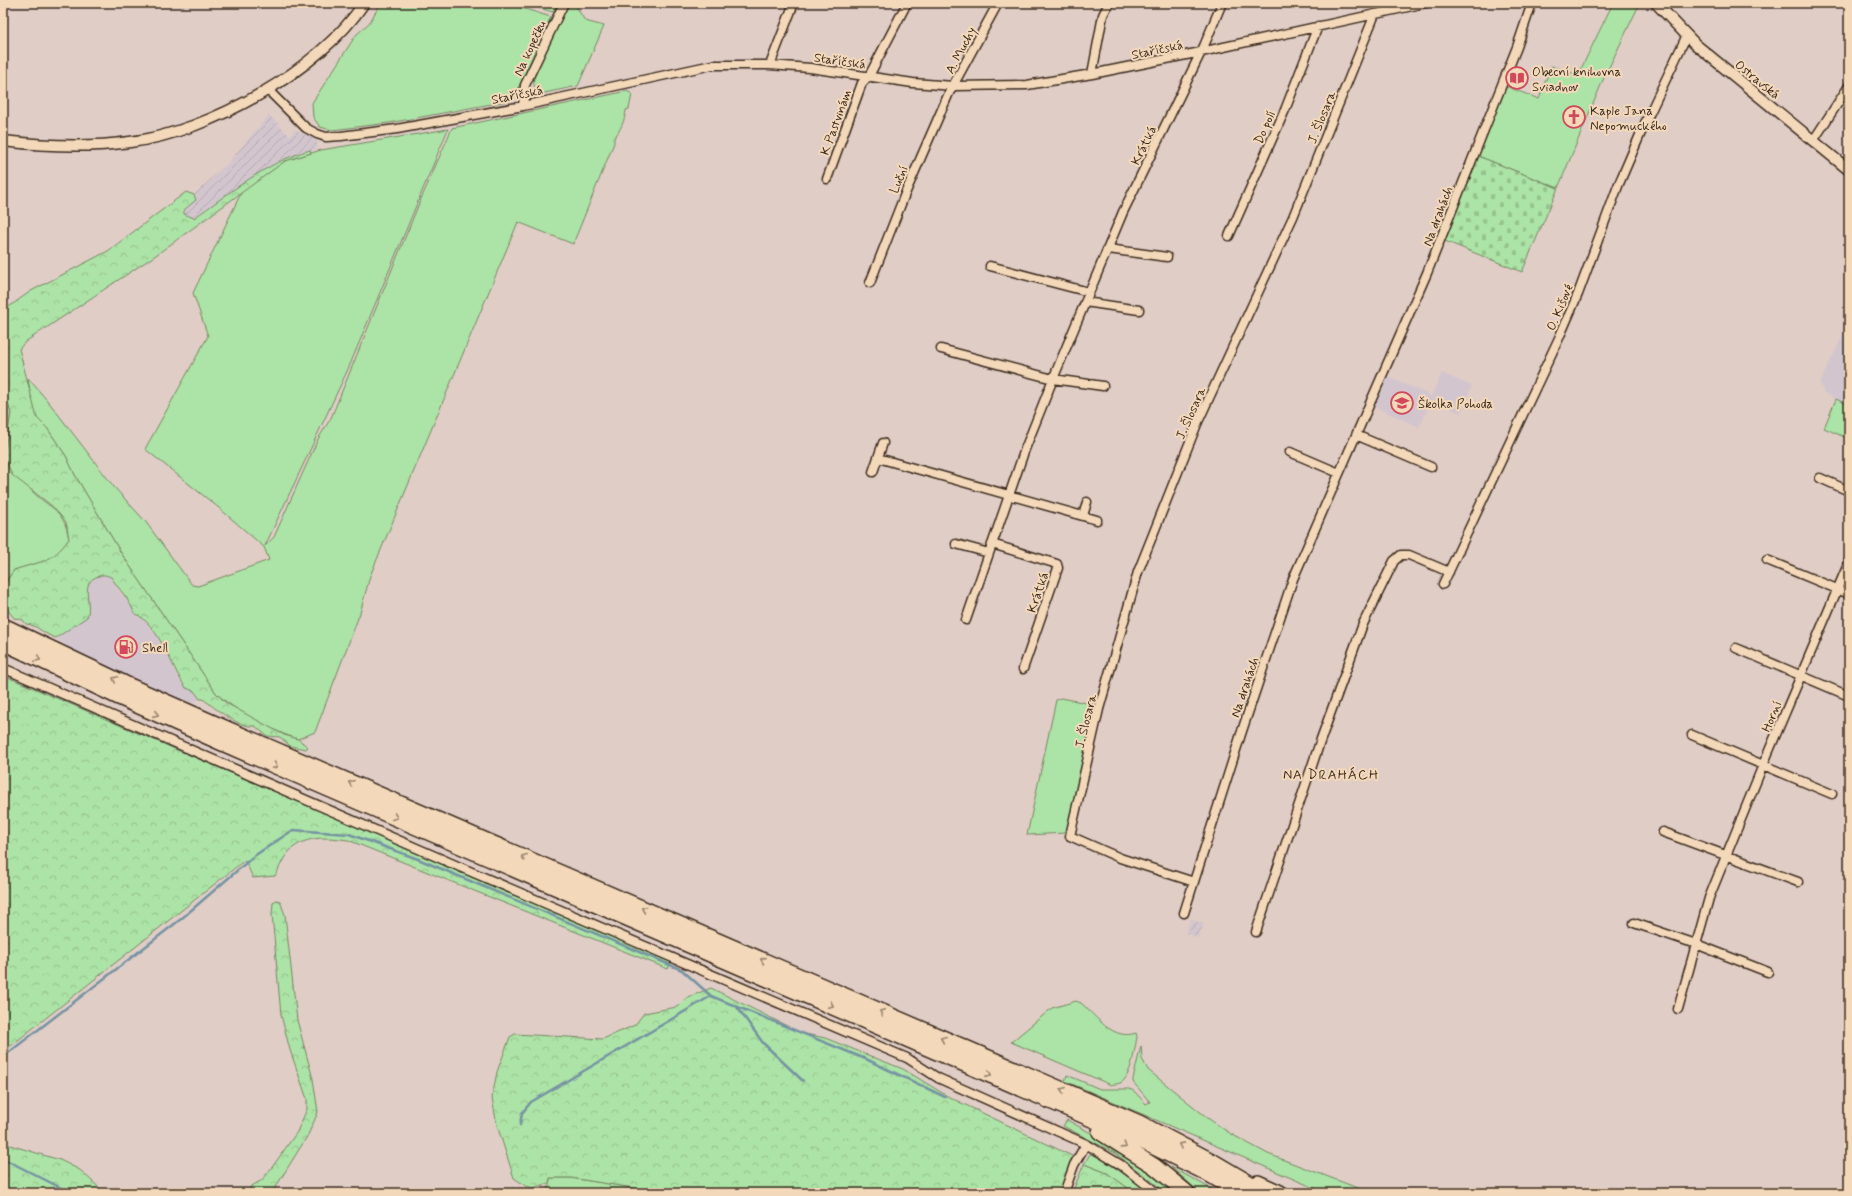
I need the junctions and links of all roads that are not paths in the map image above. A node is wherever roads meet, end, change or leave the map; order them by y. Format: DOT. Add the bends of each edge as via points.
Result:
graph roads {
  1 [pos="364,3"];
  2 [pos="564,3"];
  3 [pos="794,3"];
  4 [pos="906,3"];
  5 [pos="998,3"];
  6 [pos="1222,3"];
  7 [pos="1426,3"];
  8 [pos="1532,3"];
  9 [pos="1649,3"];
  10 [pos="1107,4"];
  11 [pos="1658,6"];
  12 [pos="1375,14"];
  13 [pos="1318,26"];
  14 [pos="1686,35"];
  15 [pos="1201,52"];
  16 [pos="770,65"];
  17 [pos="1092,74"];
  18 [pos="869,76"];
  19 [pos="954,86"];
  20 [pos="1849,86"];
  21 [pos="268,90"];
  22 [pos="522,106"];
  23 [pos="3,141"];
  24 [pos="1813,141"];
  25 [pos="1849,170"];
  26 [pos="826,179"];
  27 [pos="1230,236"];
  28 [pos="1108,249"];
  29 [pos="1167,257"];
  30 [pos="990,266"];
  31 [pos="870,283"];
  32 [pos="1090,292"];
  33 [pos="1085,302"];
  34 [pos="1140,310"];
  35 [pos="940,349"];
  36 [pos="1053,379"];
  37 [pos="1103,386"];
  38 [pos="1356,435"];
  39 [pos="883,443"];
  40 [pos="1290,452"];
  41 [pos="878,458"];
  42 [pos="1431,467"];
  43 [pos="873,472"];
  44 [pos="1339,473"];
  45 [pos="1820,478"];
  46 [pos="1849,491"];
  47 [pos="1009,495"];
  48 [pos="1087,502"];
  49 [pos="1083,516"];
  50 [pos="1097,520"];
  51 [pos="956,544"];
  52 [pos="992,544"];
  53 [pos="989,553"];
  54 [pos="1767,560"];
  55 [pos="1849,562"];
  56 [pos="1449,572"];
  57 [pos="1443,584"];
  58 [pos="1837,590"];
  59 [pos="1849,594"];
  60 [pos="966,620"];
  61 [pos="3,626"];
  62 [pos="3,642"];
  63 [pos="1736,648"];
  64 [pos="3,668"];
  65 [pos="1023,669"];
  66 [pos="1801,676"];
  67 [pos="1849,696"];
  68 [pos="1692,735"];
  69 [pos="1763,765"];
  70 [pos="1832,794"];
  71 [pos="1663,832"];
  72 [pos="1726,855"];
  73 [pos="1194,882"];
  74 [pos="1798,882"];
  75 [pos="1184,913"];
  76 [pos="1634,923"];
  77 [pos="1256,932"];
  78 [pos="1696,944"];
  79 [pos="1768,972"];
  80 [pos="1678,1009"];
  81 [pos="1016,1087"];
  82 [pos="1086,1144"];
  83 [pos="1215,1163"];
  84 [pos="1064,1193"];
  85 [pos="1157,1193"];
  86 [pos="1187,1193"];
  87 [pos="1240,1193"];
  88 [pos="1266,1193"];
  89 [pos="1280,1193"];
  1 -- 21 [label="street" via="354,20 320,53"];
  2 -- 22 [label="street, Na kopečku" via="525,86"];
  3 -- 16 [label="street"];
  4 -- 18 [label="street, K Pastvinám"];
  5 -- 19 [label="street, A. Muchy"];
  6 -- 15 [label="street, Krátká"];
  7 -- 12 [label="street, Staříčská"];
  8 -- 38 [label="street, Na drahách" via="1427,273"];
  9 -- 11 [label="street"];
  10 -- 17 [label="street"];
  11 -- 14 [label="street, Ostravská"];
  12 -- 13 [label="street, Staříčská"];
  12 -- 73 [label="street, J. Šlosara" via="1293,217 1197,424 1138,572 1099,709 1070,836 1120,858"];
  13 -- 15 [label="street, Staříčská"];
  13 -- 27 [label="street, Do polí"];
  14 -- 24 [label="street, Ostravská"];
  14 -- 56 [label="street, O. Kišové" via="1618,186 1559,338"];
  15 -- 17 [label="street, Staříčská"];
  15 -- 28 [label="street, Krátká" via="1123,212"];
  16 -- 18 [label="street, Staříčská"];
  16 -- 22 [label="street, Staříčská" via="712,65"];
  17 -- 19 [label="street, Staříčská" via="1027,84"];
  18 -- 19 [label="street, Staříčská"];
  18 -- 26 [label="street, K Pastvinám" via="862,83"];
  19 -- 31 [label="street, Luční" via="905,194"];
  20 -- 24 [label="street"];
  21 -- 22 [label="street, Staříčská" via="306,128 326,137 397,129"];
  21 -- 23 [label="street" via="195,125 131,142 71,145"];
  24 -- 25 [label="street, Ostravská"];
  28 -- 29 [label="street"];
  28 -- 32 [label="street, Krátká"];
  30 -- 32 [label="street"];
  32 -- 33 [label="street, Krátká"];
  33 -- 34 [label="street"];
  33 -- 36 [label="street, Krátká"];
  35 -- 36 [label="street"];
  36 -- 37 [label="street"];
  36 -- 47 [label="street, Krátká"];
  38 -- 42 [label="street"];
  38 -- 44 [label="street, Na drahách"];
  39 -- 41 [label="street"];
  40 -- 44 [label="street"];
  41 -- 43 [label="street"];
  41 -- 47 [label="street"];
  44 -- 73 [label="street, Na drahách" via="1293,578"];
  45 -- 46 [label="street"];
  47 -- 49 [label="street"];
  47 -- 52 [label="street, Krátká"];
  48 -- 49 [label="street"];
  49 -- 50 [label="street"];
  51 -- 53 [label="street"];
  52 -- 53 [label="street, Krátká"];
  52 -- 65 [label="street, Krátká" via="1057,564 1058,568"];
  53 -- 60 [label="street, Krátká"];
  54 -- 58 [label="street"];
  55 -- 58 [label="street, Horní"];
  56 -- 57 [label="street, O. Kišové"];
  56 -- 77 [label="street" via="1409,554 1394,560 1363,624"];
  58 -- 59 [label="street"];
  58 -- 66 [label="street, Horní"];
  83 -- 61 [label="highway, one-way" via="1139,1123 227,729"];
  62 -- 81 [label="highway, one-way" via="213,739"];
  63 -- 66 [label="street"];
  64 -- 82 [label="street" via="907,1058 938,1078"];
  66 -- 67 [label="street"];
  66 -- 69 [label="street, Horní"];
  68 -- 69 [label="street"];
  69 -- 70 [label="street"];
  69 -- 72 [label="street, Horní"];
  71 -- 72 [label="street"];
  72 -- 74 [label="street"];
  72 -- 78 [label="street, Horní" via="1709,898"];
  73 -- 75 [label="street, Na drahách"];
  76 -- 78 [label="street"];
  78 -- 79 [label="street"];
  78 -- 80 [label="street, Horní"];
  81 -- 86 [label="highway, one-way" via="1122,1144"];
  81 -- 87 [label="highway" via="1136,1138 1209,1174"];
  82 -- 84 [label="street"];
  82 -- 85 [label="street" via="1121,1165"];
  83 -- 88 [label="highway"];
  83 -- 89 [label="highway"];
}
